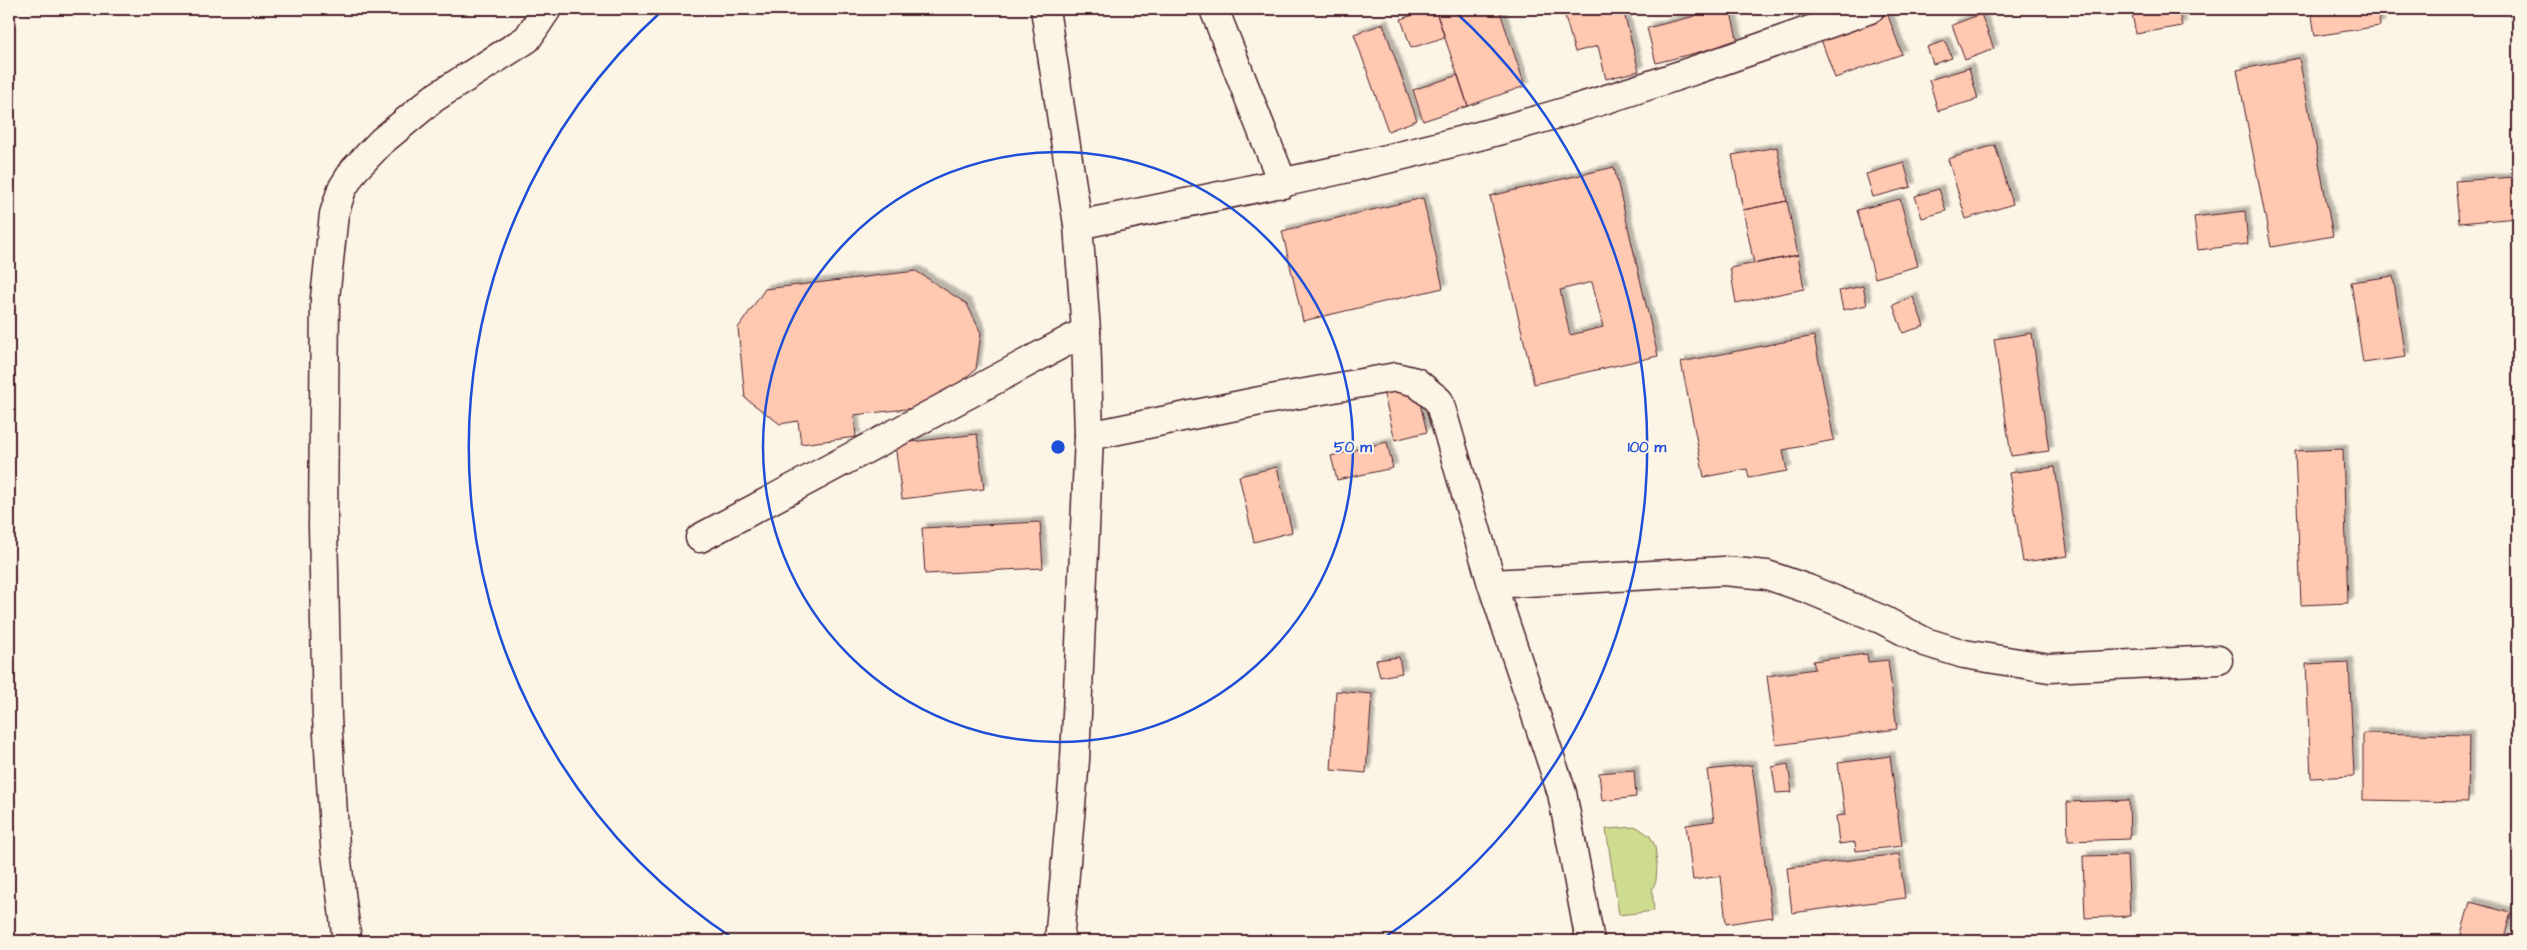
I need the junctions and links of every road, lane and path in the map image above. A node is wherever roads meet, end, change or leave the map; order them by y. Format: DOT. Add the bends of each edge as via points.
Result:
graph roads {
  1 [pos="547,9"];
  2 [pos="1044,9"];
  3 [pos="1214,9"];
  4 [pos="1870,9"];
  5 [pos="1283,184"];
  6 [pos="1078,225"];
  7 [pos="1086,331"];
  8 [pos="1089,436"];
  9 [pos="700,538"];
  10 [pos="1492,584"];
  11 [pos="2218,660"];
  12 [pos="347,941"];
  13 [pos="1059,941"];
  14 [pos="1590,941"];
  1 -- 12 [label="street" via="527,39 434,98 382,141 354,170 342,189 334,214 325,298 323,525 327,718"];
  2 -- 6 [label="street"];
  3 -- 5 [label="street"];
  4 -- 5 [label="street" via="1684,74 1559,113"];
  5 -- 6 [label="street"];
  6 -- 7 [label="street"];
  7 -- 8 [label="street"];
  7 -- 9 [label="street"];
  8 -- 10 [label="street" via="1378,379 1396,377 1416,382 1439,401"];
  8 -- 13 [label="street" via="1075,760"];
  10 -- 11 [label="street" via="1723,571 1767,575 1875,617 1925,642 1964,654 2049,668"];
  10 -- 14 [label="street" via="1562,794"];
}
